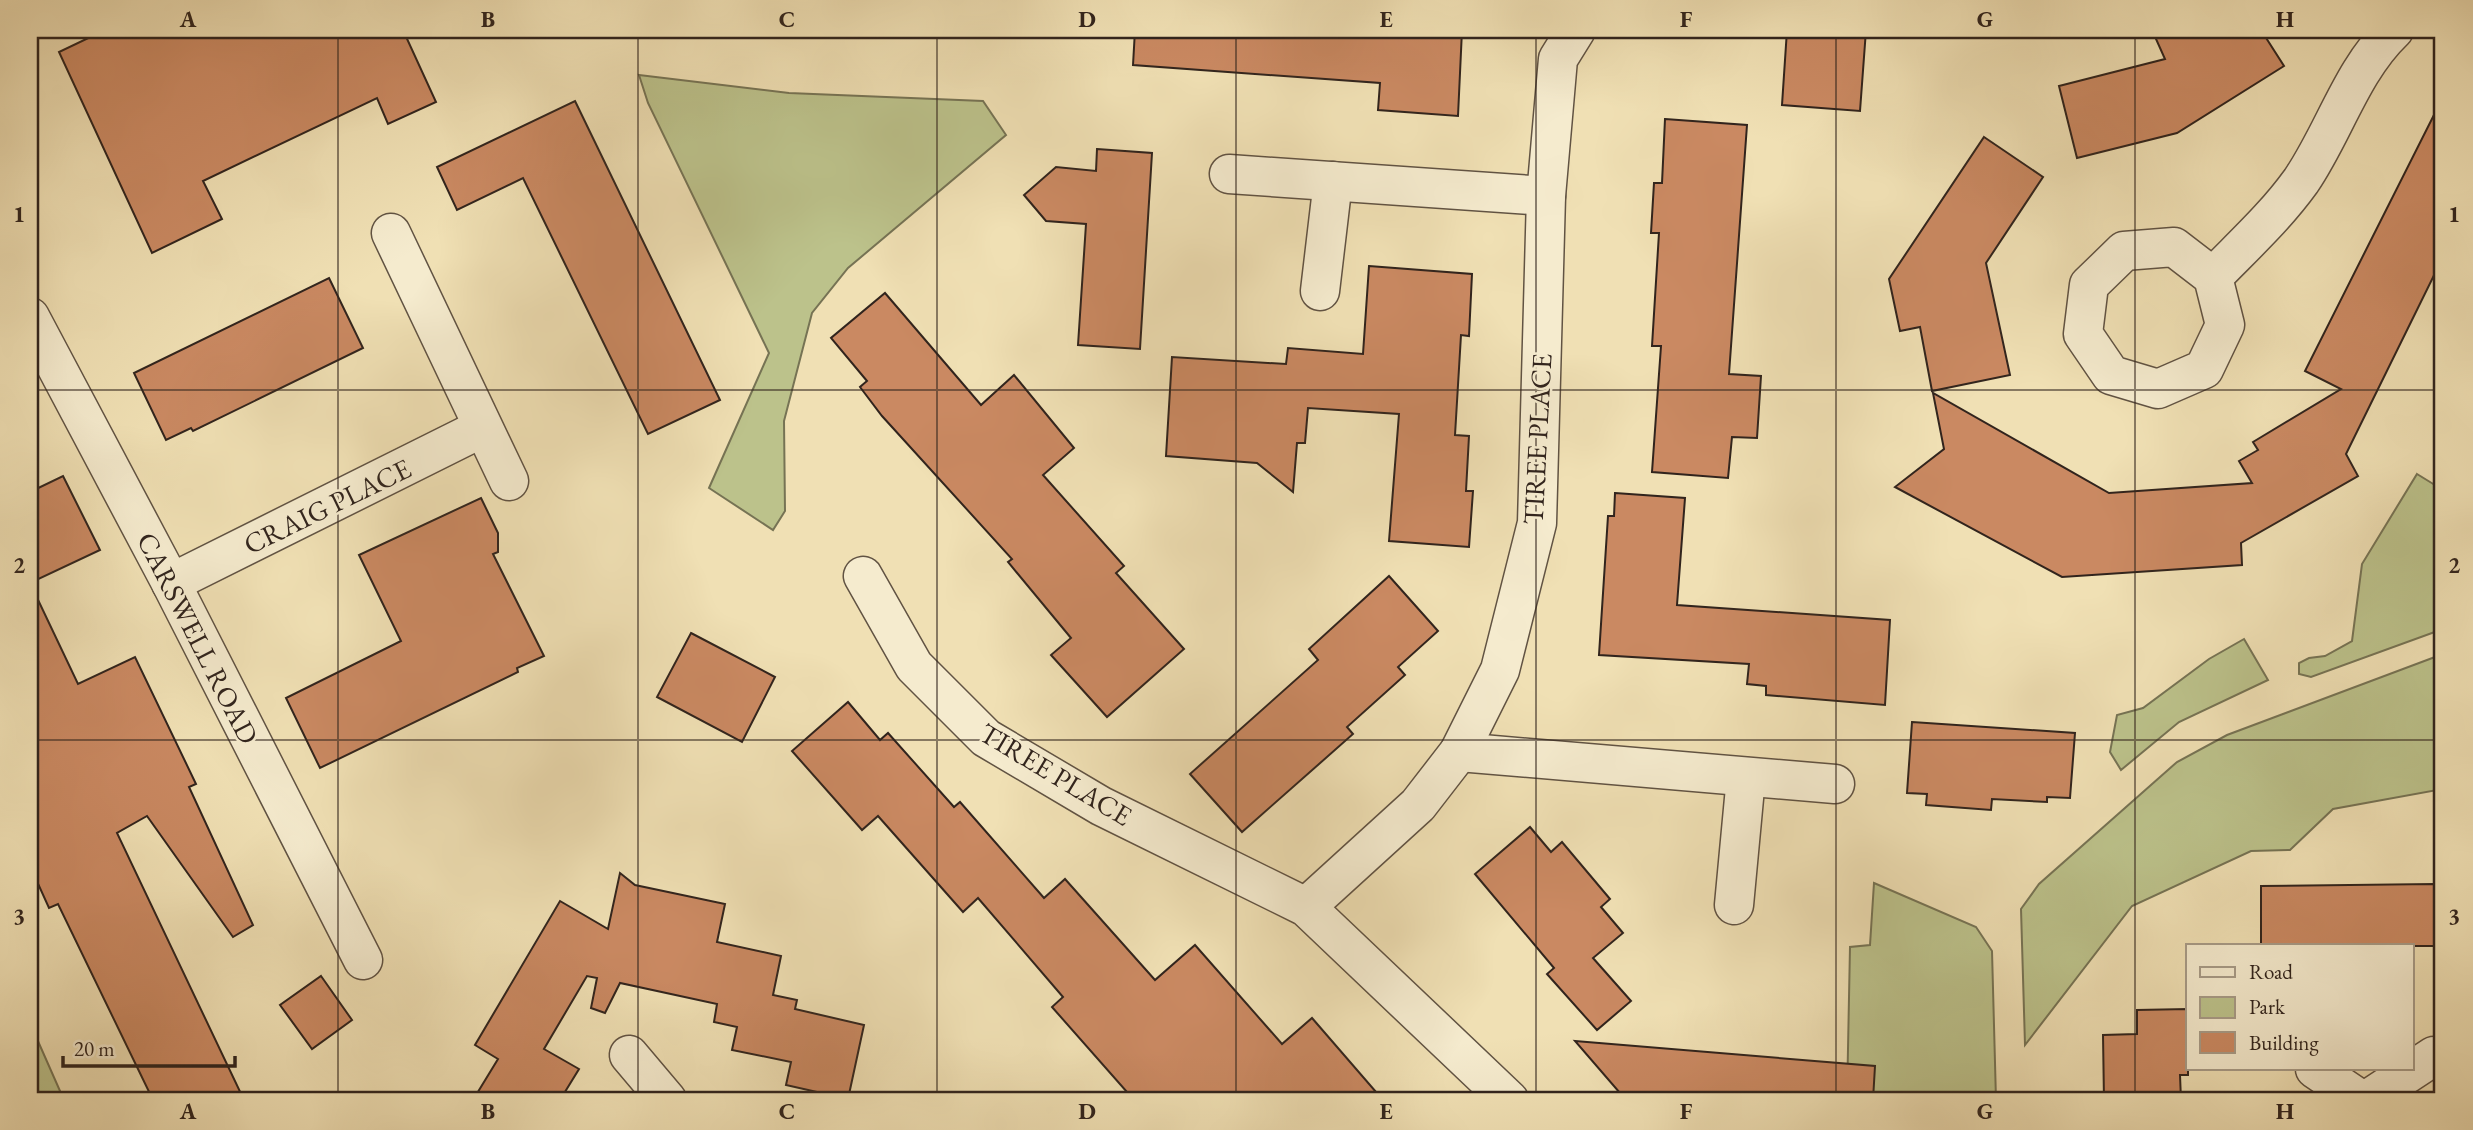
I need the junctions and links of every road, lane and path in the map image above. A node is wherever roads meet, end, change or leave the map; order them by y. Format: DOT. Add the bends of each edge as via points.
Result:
graph roads {
  1 [pos="1576,30"];
  2 [pos="2394,30"];
  3 [pos="1229,174"];
  4 [pos="1333,181"];
  5 [pos="1546,196"];
  6 [pos="391,233"];
  7 [pos="2213,277"];
  8 [pos="1320,291"];
  9 [pos="30,317"];
  10 [pos="482,428"];
  11 [pos="509,481"];
  12 [pos="863,576"];
  13 [pos="171,583"];
  14 [pos="1459,752"];
  15 [pos="1746,777"];
  16 [pos="1835,784"];
  17 [pos="1734,905"];
  18 [pos="1306,907"];
  19 [pos="363,960"];
  20 [pos="629,1055"];
  21 [pos="2434,1056"];
  22 [pos="2414,1069"];
  23 [pos="2316,1070"];
  24 [pos="2413,1070"];
  25 [pos="667,1100"];
  26 [pos="1509,1100"];
  27 [pos="2361,1100"];
  28 [pos="2367,1100"];
  1 -- 5 [label="street, TIREE PLACE" via="1558,59"];
  2 -- 7 [label="street" via="2344,101 2302,179 2264,228"];
  3 -- 4 [label="street"];
  4 -- 5 [label="street"];
  4 -- 8 [label="street"];
  5 -- 14 [label="street, TIREE PLACE" via="1537,523 1500,670"];
  6 -- 10 [label="street"];
  9 -- 13 [label="street, CARSWELL ROAD"];
  10 -- 11 [label="street"];
  10 -- 13 [label="street, CRAIG PLACE"];
  12 -- 18 [label="street, TIREE PLACE" via="914,666 986,738 1101,806"];
  13 -- 19 [label="street, CARSWELL ROAD"];
  14 -- 15 [label="street"];
  14 -- 18 [label="street, TIREE PLACE" via="1418,806"];
  15 -- 16 [label="street"];
  15 -- 17 [label="street"];
  18 -- 26 [label="street, TIREE PLACE"];
  20 -- 25 [label="street"];
  21 -- 22 [label="street"];
  23 -- 27 [label="street"];
  24 -- 28 [label="street"];
}
